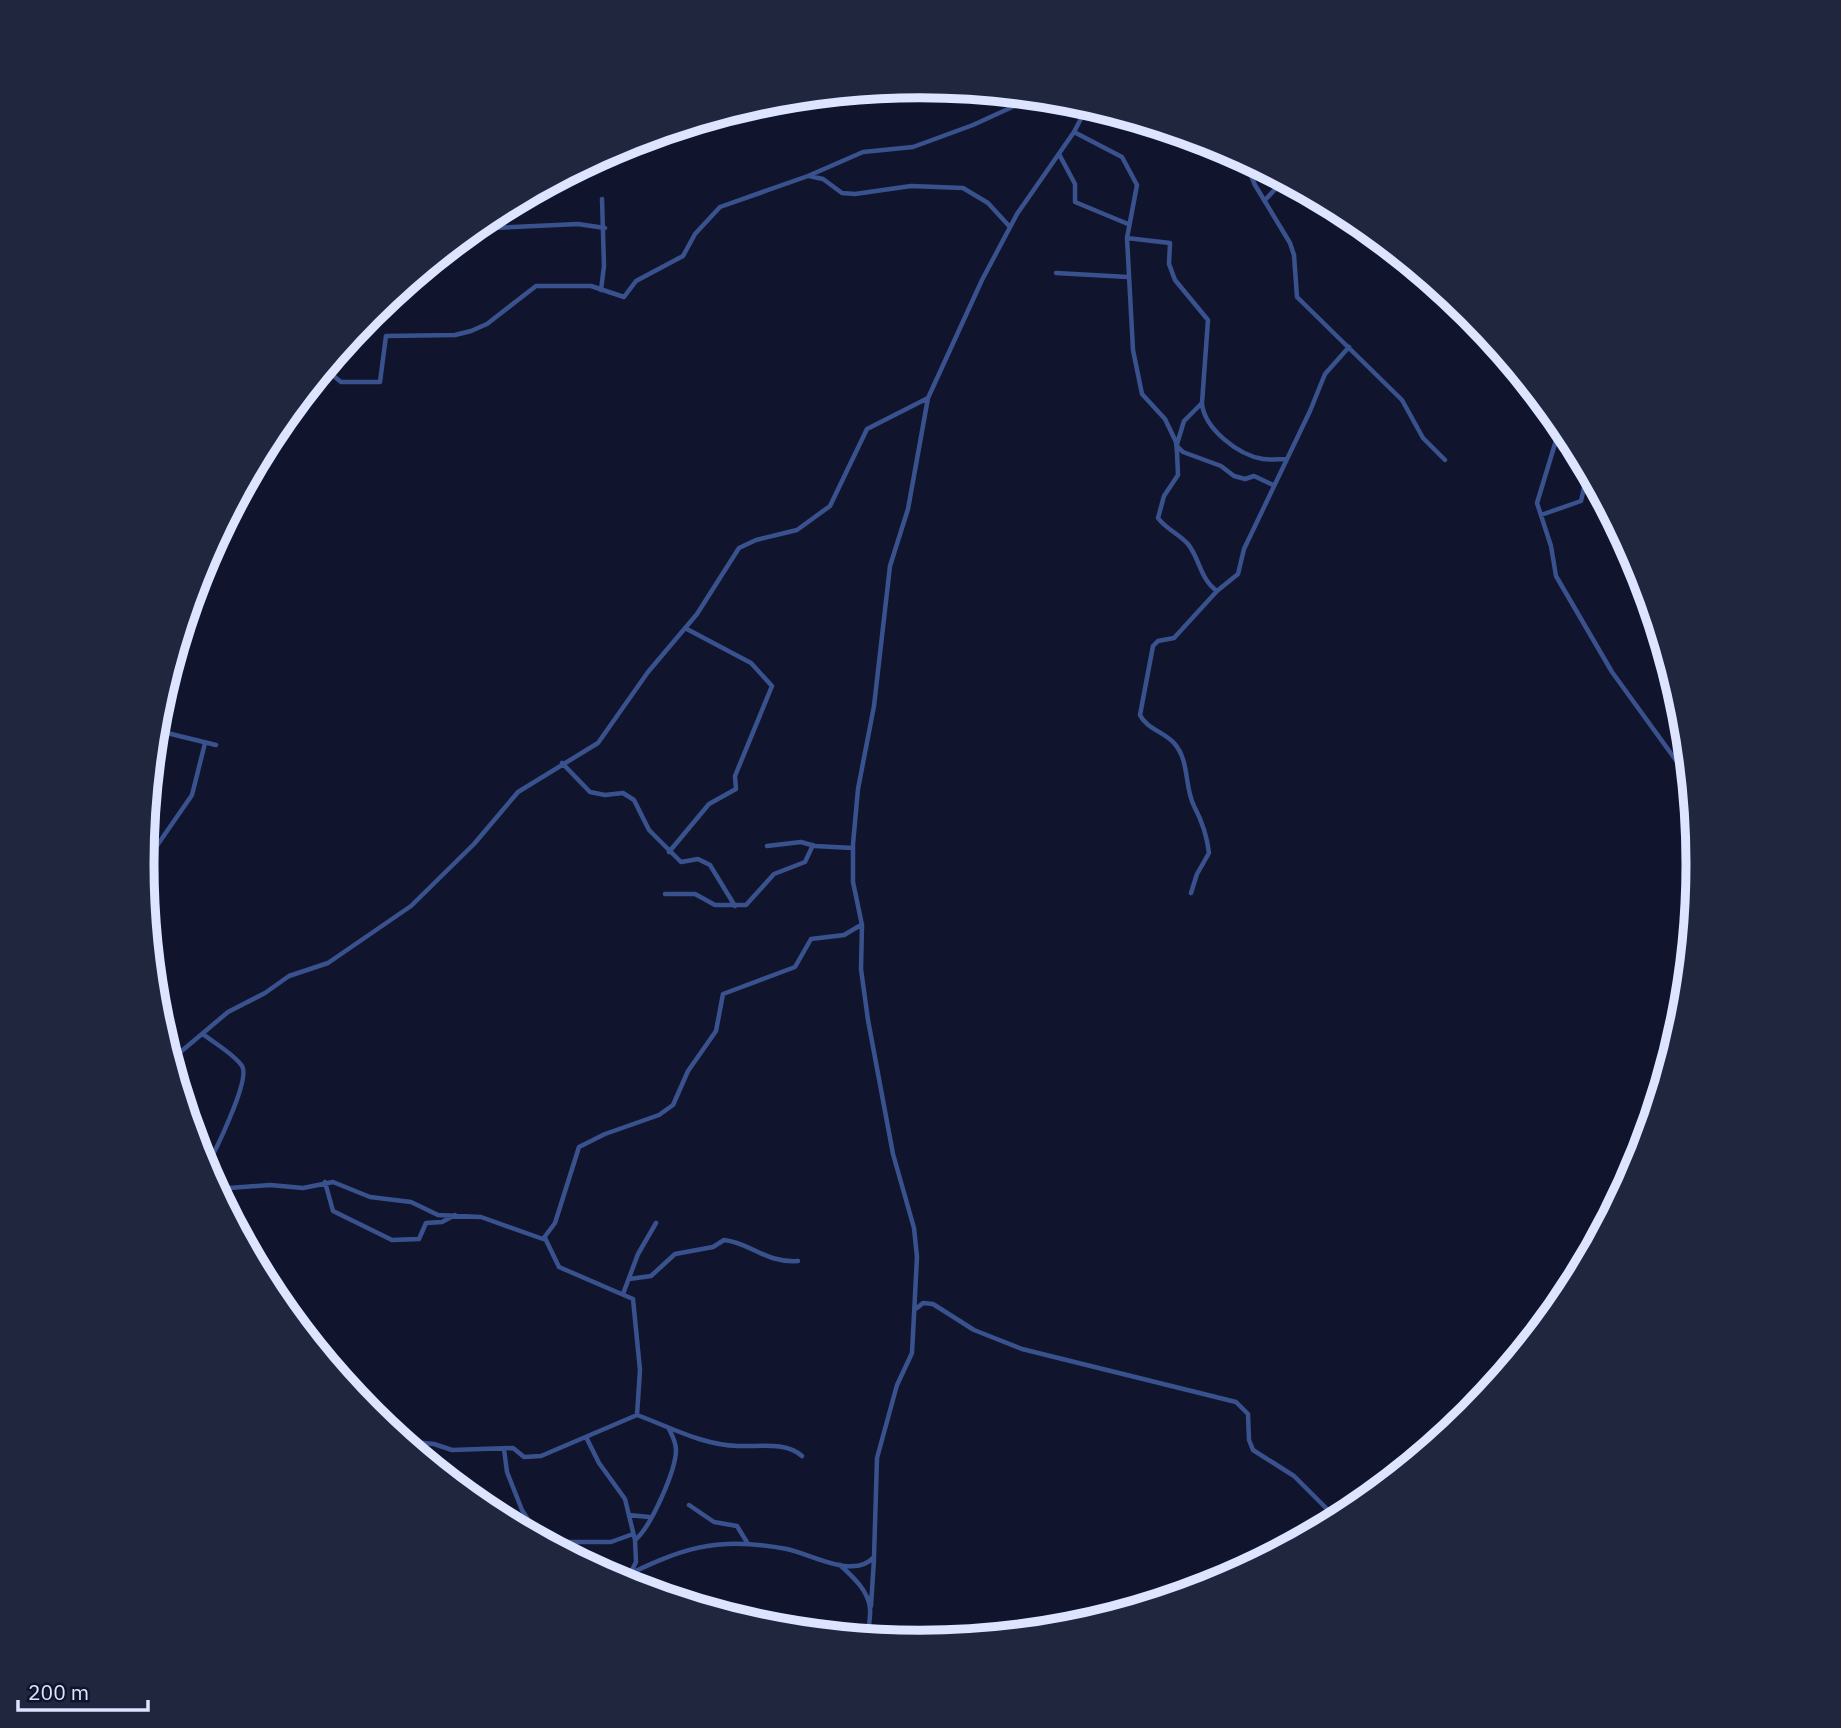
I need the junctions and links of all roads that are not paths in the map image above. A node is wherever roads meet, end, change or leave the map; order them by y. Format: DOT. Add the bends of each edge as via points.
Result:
graph roads {
  1 [pos="1017,105"];
  2 [pos="1082,116"];
  3 [pos="1074,132"];
  4 [pos="1059,154"];
  5 [pos="1251,173"];
  6 [pos="808,176"];
  7 [pos="1277,187"];
  8 [pos="602,199"];
  9 [pos="1265,200"];
  10 [pos="1128,224"];
  11 [pos="494,228"];
  12 [pos="605,228"];
  13 [pos="1010,228"];
  14 [pos="1127,238"];
  15 [pos="1056,273"];
  16 [pos="1128,277"];
  17 [pos="601,290"];
  18 [pos="1349,347"];
  19 [pos="332,375"];
  20 [pos="928,398"];
  21 [pos="1202,403"];
  22 [pos="1557,439"];
  23 [pos="1177,445"];
  24 [pos="1286,459"];
  25 [pos="1445,460"];
  26 [pos="1586,484"];
  27 [pos="1273,485"];
  28 [pos="1541,515"];
  29 [pos="1217,591"];
  30 [pos="685,628"];
  31 [pos="166,733"];
  32 [pos="205,743"];
  33 [pos="216,745"];
  34 [pos="562,762"];
  35 [pos="1680,768"];
  36 [pos="813,845"];
  37 [pos="767,846"];
  38 [pos="853,848"];
  39 [pos="155,850"];
  40 [pos="670,852"];
  41 [pos="1191,893"];
  42 [pos="665,894"];
  43 [pos="735,906"];
  44 [pos="862,925"];
  45 [pos="203,1034"];
  46 [pos="179,1054"];
  47 [pos="212,1154"];
  48 [pos="325,1182"];
  49 [pos="227,1189"];
  50 [pos="456,1214"];
  51 [pos="656,1223"];
  52 [pos="544,1238"];
  53 [pos="798,1261"];
  54 [pos="629,1279"];
  55 [pos="623,1293"];
  56 [pos="916,1311"];
  57 [pos="637,1415"];
  58 [pos="668,1428"];
  59 [pos="587,1439"];
  60 [pos="418,1442"];
  61 [pos="504,1449"];
  62 [pos="802,1456"];
  63 [pos="689,1505"];
  64 [pos="1329,1511"];
  65 [pos="629,1515"];
  66 [pos="650,1517"];
  67 [pos="532,1524"];
  68 [pos="634,1537"];
  69 [pos="565,1542"];
  70 [pos="748,1544"];
  71 [pos="874,1558"];
  72 [pos="840,1565"];
  73 [pos="631,1573"];
  74 [pos="870,1607"];
  75 [pos="869,1628"];
  1 -- 6 [label="street" via="912,147 863,152"];
  2 -- 3 [label="street"];
  3 -- 4 [label="street"];
  3 -- 10 [label="street" via="1125,162 1138,191"];
  4 -- 10 [label="street" via="1075,184 1075,202"];
  4 -- 13 [label="street"];
  5 -- 9 [label="street"];
  6 -- 13 [label="street" via="855,194 911,186 963,188 988,203"];
  6 -- 17 [label="street" via="720,207 682,256 636,281 624,297"];
  7 -- 9 [label="street"];
  8 -- 12 [label="street"];
  9 -- 18 [label="street" via="1294,252 1297,297"];
  10 -- 14 [label="street"];
  11 -- 12 [label="street" via="578,224"];
  12 -- 17 [label="street"];
  13 -- 20 [label="street"];
  14 -- 16 [label="street"];
  14 -- 21 [label="street" via="1170,243 1169,264 1175,280 1207,317"];
  15 -- 16 [label="street"];
  16 -- 23 [label="street" via="1133,350 1142,394 1163,415"];
  17 -- 19 [label="street" via="536,286 471,331 386,336 380,382 341,382"];
  18 -- 24 [label="street" via="1325,374"];
  18 -- 25 [label="street" via="1402,400 1423,439"];
  20 -- 30 [label="street" via="867,429 830,506 797,530 739,548"];
  20 -- 38 [label="street" via="908,509 889,571"];
  21 -- 23 [label="street" via="1184,421"];
  21 -- 24 [label="street" via="1205,421 1230,443 1262,459"];
  22 -- 28 [label="street" via="1538,496"];
  23 -- 27 [label="street" via="1234,475 1254,476"];
  23 -- 29 [label="street" via="1178,475 1165,494 1158,519 1187,543 1206,581"];
  24 -- 27 [label="street"];
  26 -- 28 [label="street" via="1581,501"];
  27 -- 29 [label="street" via="1244,549 1239,572"];
  28 -- 35 [label="street" via="1556,576 1573,609"];
  29 -- 41 [label="street" via="1174,638 1154,644 1140,713 1143,722 1174,743 1187,768 1209,853"];
  30 -- 34 [label="street" via="598,743"];
  30 -- 40 [label="street" via="751,663 772,686 735,776 736,789 709,804"];
  31 -- 32 [label="street"];
  32 -- 33 [label="street"];
  32 -- 39 [label="street" via="192,795"];
  34 -- 40 [label="street" via="590,792 623,793 634,800 649,830"];
  34 -- 45 [label="street" via="540,782 518,792 474,844 411,906 328,963 289,976 237,1006"];
  36 -- 37 [label="street"];
  36 -- 38 [label="street"];
  36 -- 43 [label="street" via="804,863 779,870 750,903"];
  38 -- 44 [label="street" via="854,893"];
  40 -- 43 [label="street" via="681,862 698,859 710,865"];
  42 -- 43 [label="street" via="695,894 715,905"];
  44 -- 52 [label="street" via="844,935 811,939 795,967 723,994 716,1031 688,1071 680,1095 668,1110 600,1136 578,1150 555,1223"];
  44 -- 56 [label="street" via="861,969 880,1092 916,1237"];
  45 -- 46 [label="street"];
  45 -- 47 [label="street" via="242,1065 244,1073"];
  48 -- 49 [label="street" via="303,1188 266,1185"];
  48 -- 50 [label="street" via="343,1184 370,1197 411,1202 438,1215"];
  48 -- 50 [label="street" via="333,1211 392,1240 419,1239 426,1223 442,1222"];
  50 -- 52 [label="street" via="481,1217"];
  51 -- 54 [label="street"];
  52 -- 55 [label="street" via="559,1267"];
  53 -- 54 [label="street" via="765,1257 724,1240 713,1247 675,1254 651,1276"];
  54 -- 55 [label="street"];
  55 -- 57 [label="street" via="635,1304 640,1382"];
  56 -- 64 [label="street" via="923,1303 933,1304 974,1330 1022,1349 1236,1402 1248,1414 1254,1450 1294,1476"];
  56 -- 71 [label="street" via="912,1353 897,1385 877,1458"];
  57 -- 58 [label="street"];
  57 -- 59 [label="street"];
  58 -- 62 [label="street" via="710,1441 794,1450"];
  58 -- 66 [label="street" via="676,1455 659,1506"];
  59 -- 61 [label="street" via="541,1456 526,1457 514,1448"];
  59 -- 65 [label="street" via="624,1496"];
  60 -- 61 [label="street" via="452,1450"];
  61 -- 67 [label="street" via="507,1472"];
  63 -- 70 [label="street" via="713,1522 737,1526"];
  65 -- 66 [label="street"];
  65 -- 68 [label="street"];
  66 -- 68 [label="street"];
  68 -- 69 [label="street"];
  68 -- 73 [label="street" via="636,1562"];
  70 -- 72 [label="street"];
  70 -- 73 [label="street" via="699,1545"];
  71 -- 72 [label="street"];
  71 -- 74 [label="street"];
  72 -- 74 [label="street" via="857,1581"];
  74 -- 75 [label="street"];
}
